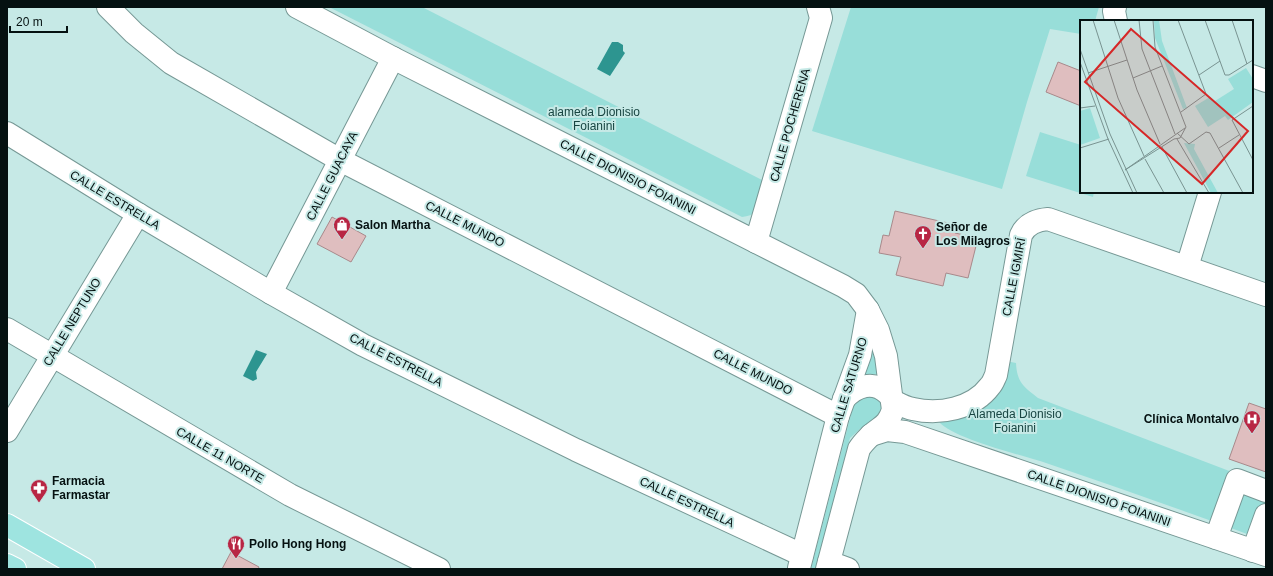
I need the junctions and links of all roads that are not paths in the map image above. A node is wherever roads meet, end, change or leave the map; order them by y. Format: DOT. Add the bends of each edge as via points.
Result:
graph roads {
  1 [pos="108,7"];
  2 [pos="297,7"];
  3 [pos="818,7"];
  4 [pos="1115,7"];
  5 [pos="1116,20"];
  6 [pos="393,58"];
  7 [pos="1253,76"];
  8 [pos="1266,81"];
  9 [pos="7,133"];
  10 [pos="340,160"];
  11 [pos="1210,193"];
  12 [pos="138,214"];
  13 [pos="756,242"];
  14 [pos="1187,267"];
  15 [pos="271,293"];
  16 [pos="1266,295"];
  17 [pos="868,310"];
  18 [pos="7,329"];
  19 [pos="52,356"];
  20 [pos="893,401"];
  21 [pos="841,407"];
  22 [pos="931,412"];
  23 [pos="7,431"];
  24 [pos="871,435"];
  25 [pos="935,442"];
  26 [pos="1266,491"];
  27 [pos="1266,515"];
  28 [pos="7,525"];
  29 [pos="1216,538"];
  30 [pos="1260,553"];
  31 [pos="800,562"];
  32 [pos="7,565"];
  33 [pos="835,567"];
  34 [pos="14,569"];
  35 [pos="84,569"];
  36 [pos="439,569"];
  1 -- 10 [label="street, CALLE MUNDO" via="171,63"];
  2 -- 6 [label="street, CALLE DIONISIO FOIANINI"];
  3 -- 13 [label="street, CALLE POCHERENA" via="820,18"];
  4 -- 5 [label="street"];
  6 -- 10 [label="street, CALLE GUACAYA"];
  6 -- 13 [label="street, CALLE DIONISIO FOIANINI"];
  7 -- 8 [label="street"];
  9 -- 12 [label="street, CALLE ESTRELLA"];
  10 -- 15 [label="street, CALLE GUACAYA"];
  10 -- 21 [label="street, CALLE MUNDO"];
  11 -- 14 [label="street"];
  12 -- 15 [label="street, CALLE ESTRELLA"];
  12 -- 19 [label="street, CALLE NEPTUNO"];
  13 -- 17 [label="street, CALLE DIONISIO FOIANINI" via="856,294"];
  14 -- 16 [label="street"];
  14 -- 22 [label="street, CALLE IGMIRÍ" via="1048,219 1031,224 1021,235 996,375 981,396 960,408"];
  15 -- 31 [label="street, CALLE ESTRELLA" via="363,345"];
  17 -- 20 [label="street, CALLE SATURNO" via="878,330 886,356"];
  17 -- 21 [label="street, CALLE SATURNO" via="860,355"];
  18 -- 19 [label="street, CALLE 11 NORTE"];
  19 -- 23 [label="street, CALLE NEPTUNO"];
  19 -- 36 [label="street, CALLE 11 NORTE" via="290,495"];
  20 -- 21 [label="street, CALLE IGMIRÍ" via="879,388 860,387 851,392"];
  20 -- 22 [label="street, CALLE IGMIRÍ" via="912,409"];
  20 -- 24 [label="street, CALLE SATURNO" via="893,410 885,426"];
  20 -- 25 [label="street, CALLE DIONISIO FOIANINI" via="912,425"];
  21 -- 31 [label="street, CALLE SATURNO"];
  22 -- 25 [label="street" via="930,420"];
  24 -- 25 [label="street, CALLE DIONISIO FOIANINI" via="887,430 905,432"];
  24 -- 33 [label="street, CALLE SATURNO" via="859,448"];
  25 -- 29 [label="street, CALLE DIONISIO FOIANINI"];
  26 -- 29 [label="street" via="1237,480"];
  27 -- 30 [label="street"];
  28 -- 35 [label="main road"];
  29 -- 30 [label="street, CALLE DIONISIO FOIANINI"];
  32 -- 34 [label="main road"];
}
